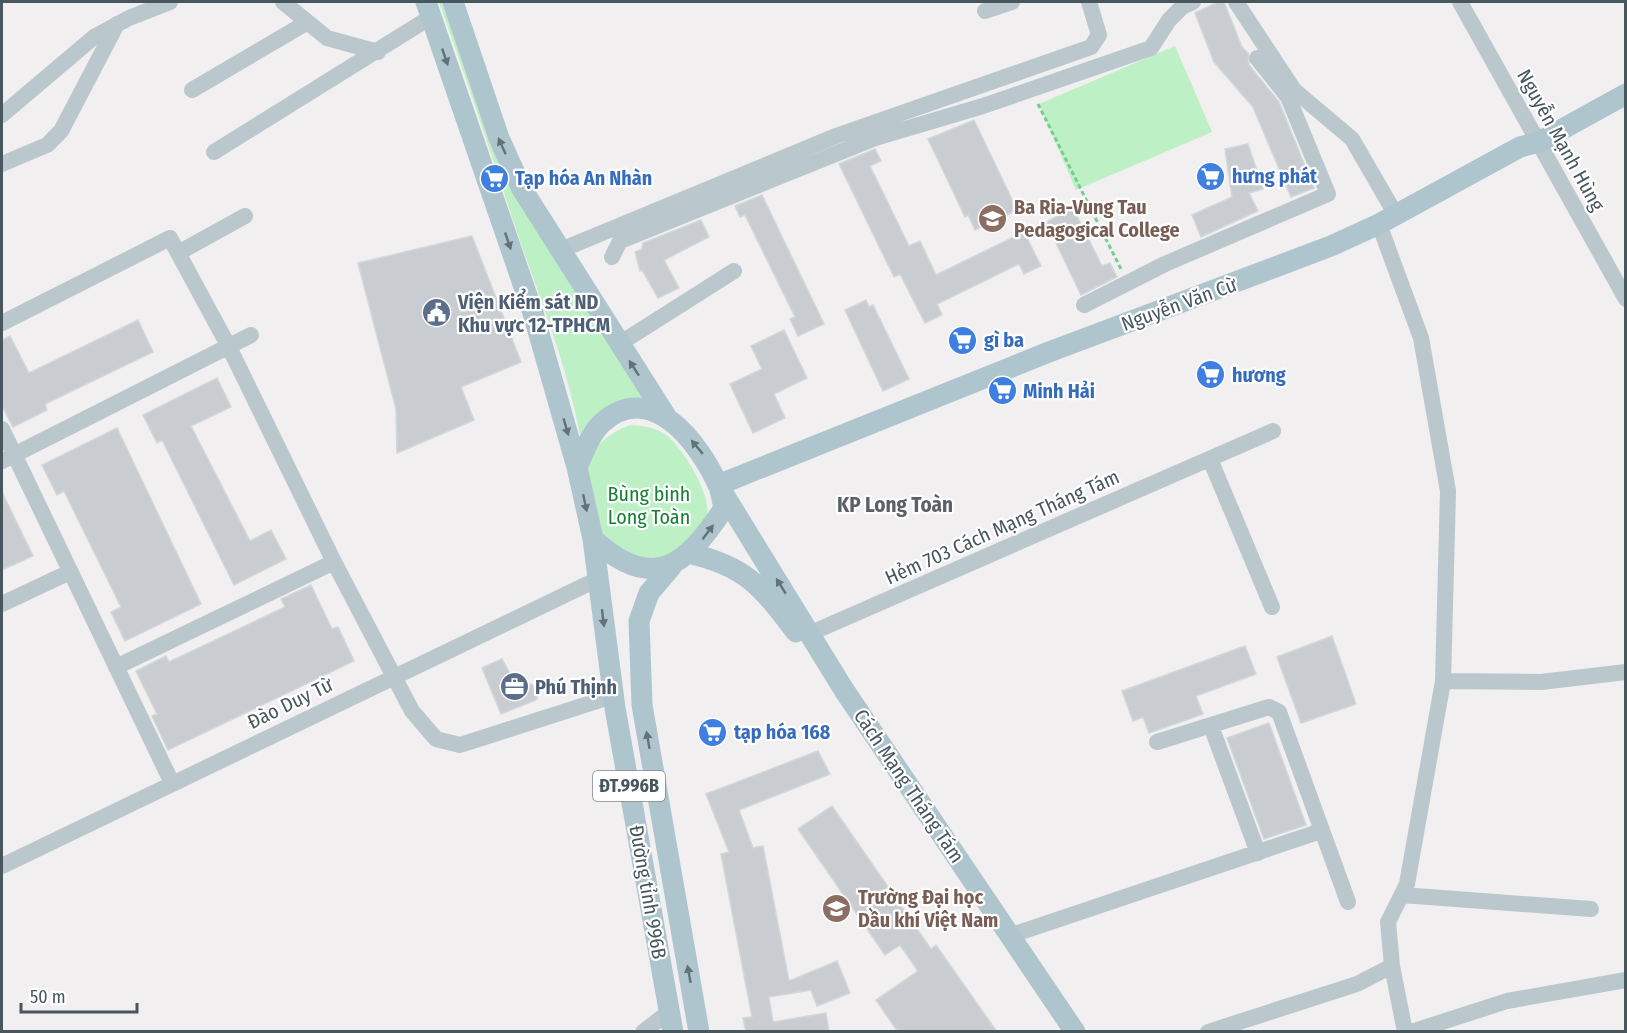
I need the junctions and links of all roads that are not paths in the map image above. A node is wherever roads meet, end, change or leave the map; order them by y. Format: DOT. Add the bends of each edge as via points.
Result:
graph roads {
  1 [pos="170,2"];
  2 [pos="283,2"];
  3 [pos="453,2"];
  4 [pos="1012,2"];
  5 [pos="1089,2"];
  6 [pos="1193,2"];
  7 [pos="1236,2"];
  8 [pos="1460,2"];
  9 [pos="429,9"];
  10 [pos="985,11"];
  11 [pos="306,23"];
  12 [pos="117,24"];
  13 [pos="378,52"];
  14 [pos="1257,58"];
  15 [pos="192,90"];
  16 [pos="1626,94"];
  17 [pos="2,116"];
  18 [pos="1539,142"];
  19 [pos="214,152"];
  20 [pos="2,164"];
  21 [pos="245,216"];
  22 [pos="1387,219"];
  23 [pos="561,250"];
  24 [pos="178,253"];
  25 [pos="612,257"];
  26 [pos="734,271"];
  27 [pos="1626,299"];
  28 [pos="1084,305"];
  29 [pos="2,323"];
  30 [pos="251,335"];
  31 [pos="619,344"];
  32 [pos="229,347"];
  33 [pos="666,416"];
  34 [pos="2,429"];
  35 [pos="1273,431"];
  36 [pos="8,458"];
  37 [pos="1210,459"];
  38 [pos="577,467"];
  39 [pos="718,485"];
  40 [pos="593,539"];
  41 [pos="688,553"];
  42 [pos="334,562"];
  43 [pos="671,567"];
  44 [pos="70,572"];
  45 [pos="598,579"];
  46 [pos="2,604"];
  47 [pos="1272,607"];
  48 [pos="811,633"];
  49 [pos="116,667"];
  50 [pos="1626,672"];
  51 [pos="395,675"];
  52 [pos="1443,681"];
  53 [pos="844,690"];
  54 [pos="614,702"];
  55 [pos="642,705"];
  56 [pos="1211,726"];
  57 [pos="1157,742"];
  58 [pos="172,783"];
  59 [pos="1321,831"];
  60 [pos="1258,853"];
  61 [pos="2,866"];
  62 [pos="1402,896"];
  63 [pos="1348,902"];
  64 [pos="1591,909"];
  65 [pos="1009,936"];
  66 [pos="1392,966"];
  67 [pos="1626,980"];
  68 [pos="670,1011"];
  69 [pos="643,1032"];
  70 [pos="673,1032"];
  71 [pos="699,1032"];
  72 [pos="1075,1032"];
  73 [pos="1208,1032"];
  74 [pos="1405,1032"];
  75 [pos="1411,1032"];
  1 -- 12 [label="street"];
  2 -- 11 [label="street"];
  23 -- 3 [label="main road, one-way" via="522,189 499,138"];
  4 -- 10 [label="street"];
  5 -- 23 [label="street" via="1099,35 1091,47 836,136"];
  6 -- 25 [label="street" via="1169,20 1151,48 875,138 620,241"];
  7 -- 22 [label="street" via="1294,90 1352,139"];
  8 -- 18 [label="street, Nguyễn Mạnh Hùng"];
  9 -- 13 [label="street"];
  9 -- 38 [label="main road, one-way" via="532,313"];
  11 -- 13 [label="street" via="327,38"];
  11 -- 15 [label="street"];
  12 -- 17 [label="street" via="94,37"];
  12 -- 20 [label="street" via="61,131 47,145"];
  13 -- 19 [label="street"];
  14 -- 28 [label="street" via="1288,97 1328,194 1165,264"];
  16 -- 18 [label="main road, Nguyễn Văn Cừ"];
  18 -- 22 [label="main road, Nguyễn Văn Cừ" via="1520,147"];
  18 -- 27 [label="street, Nguyễn Mạnh Hùng"];
  21 -- 24 [label="street"];
  22 -- 39 [label="main road, Nguyễn Văn Cừ" via="1331,246 1049,352"];
  22 -- 52 [label="street" via="1421,338 1448,491"];
  23 -- 31 [label="main road"];
  24 -- 29 [label="street" via="170,238"];
  24 -- 32 [label="street"];
  26 -- 31 [label="street"];
  30 -- 32 [label="street"];
  33 -- 31 [label="main road, one-way"];
  32 -- 36 [label="street"];
  32 -- 42 [label="street"];
  33 -- 38 [label="main road" via="644,409 613,414 600,424"];
  39 -- 33 [label="main road, one-way" via="707,459"];
  34 -- 36 [label="street"];
  35 -- 37 [label="street, Hẻm 703 Cách Mạng Tháng Tám"];
  36 -- 44 [label="street"];
  37 -- 47 [label="street"];
  37 -- 48 [label="street, Hẻm 703 Cách Mạng Tháng Tám"];
  38 -- 40 [label="main road, one-way"];
  41 -- 39 [label="main road, one-way" via="724,508"];
  48 -- 39 [label="main road, Cách Mạng Tháng Tám, one-way"];
  40 -- 43 [label="main road" via="607,552 643,568"];
  40 -- 45 [label="main road, Đường tỉnh 996B / ĐT.996B"];
  41 -- 43 [label="main road"];
  41 -- 53 [label="main road, Cách Mạng Tháng Tám" via="729,565 748,576"];
  42 -- 49 [label="street"];
  42 -- 51 [label="street"];
  43 -- 55 [label="main road, Đường tỉnh 996B / ĐT.996B" via="649,593 639,621"];
  44 -- 46 [label="street"];
  44 -- 49 [label="street"];
  45 -- 51 [label="street, Đào Duy Từ"];
  45 -- 54 [label="main road, Đường tỉnh 996B / ĐT.996B, one-way"];
  48 -- 53 [label="main road, Cách Mạng Tháng Tám"];
  49 -- 58 [label="street"];
  50 -- 52 [label="street" via="1529,682"];
  51 -- 54 [label="street" via="412,711 436,739 460,745"];
  51 -- 58 [label="street, Đào Duy Từ"];
  52 -- 62 [label="street" via="1417,838"];
  53 -- 65 [label="main road, Cách Mạng Tháng Tám"];
  54 -- 55 [label="main road"];
  54 -- 68 [label="main road, Đường tỉnh 996B / ĐT.996B"];
  71 -- 55 [label="main road, Đường tỉnh 996B / ĐT.996B, one-way"];
  56 -- 57 [label="street"];
  56 -- 59 [label="street" via="1269,707 1279,712"];
  56 -- 60 [label="street"];
  58 -- 61 [label="street, Đào Duy Từ"];
  59 -- 60 [label="street"];
  59 -- 63 [label="street"];
  60 -- 65 [label="street"];
  62 -- 64 [label="street"];
  62 -- 66 [label="street" via="1388,922"];
  65 -- 72 [label="main road, Cách Mạng Tháng Tám"];
  66 -- 73 [label="street" via="1357,984"];
  66 -- 74 [label="street"];
  67 -- 75 [label="street" via="1507,1001"];
  68 -- 69 [label="street"];
  68 -- 70 [label="main road, Đường tỉnh 996B / ĐT.996B"];
}
